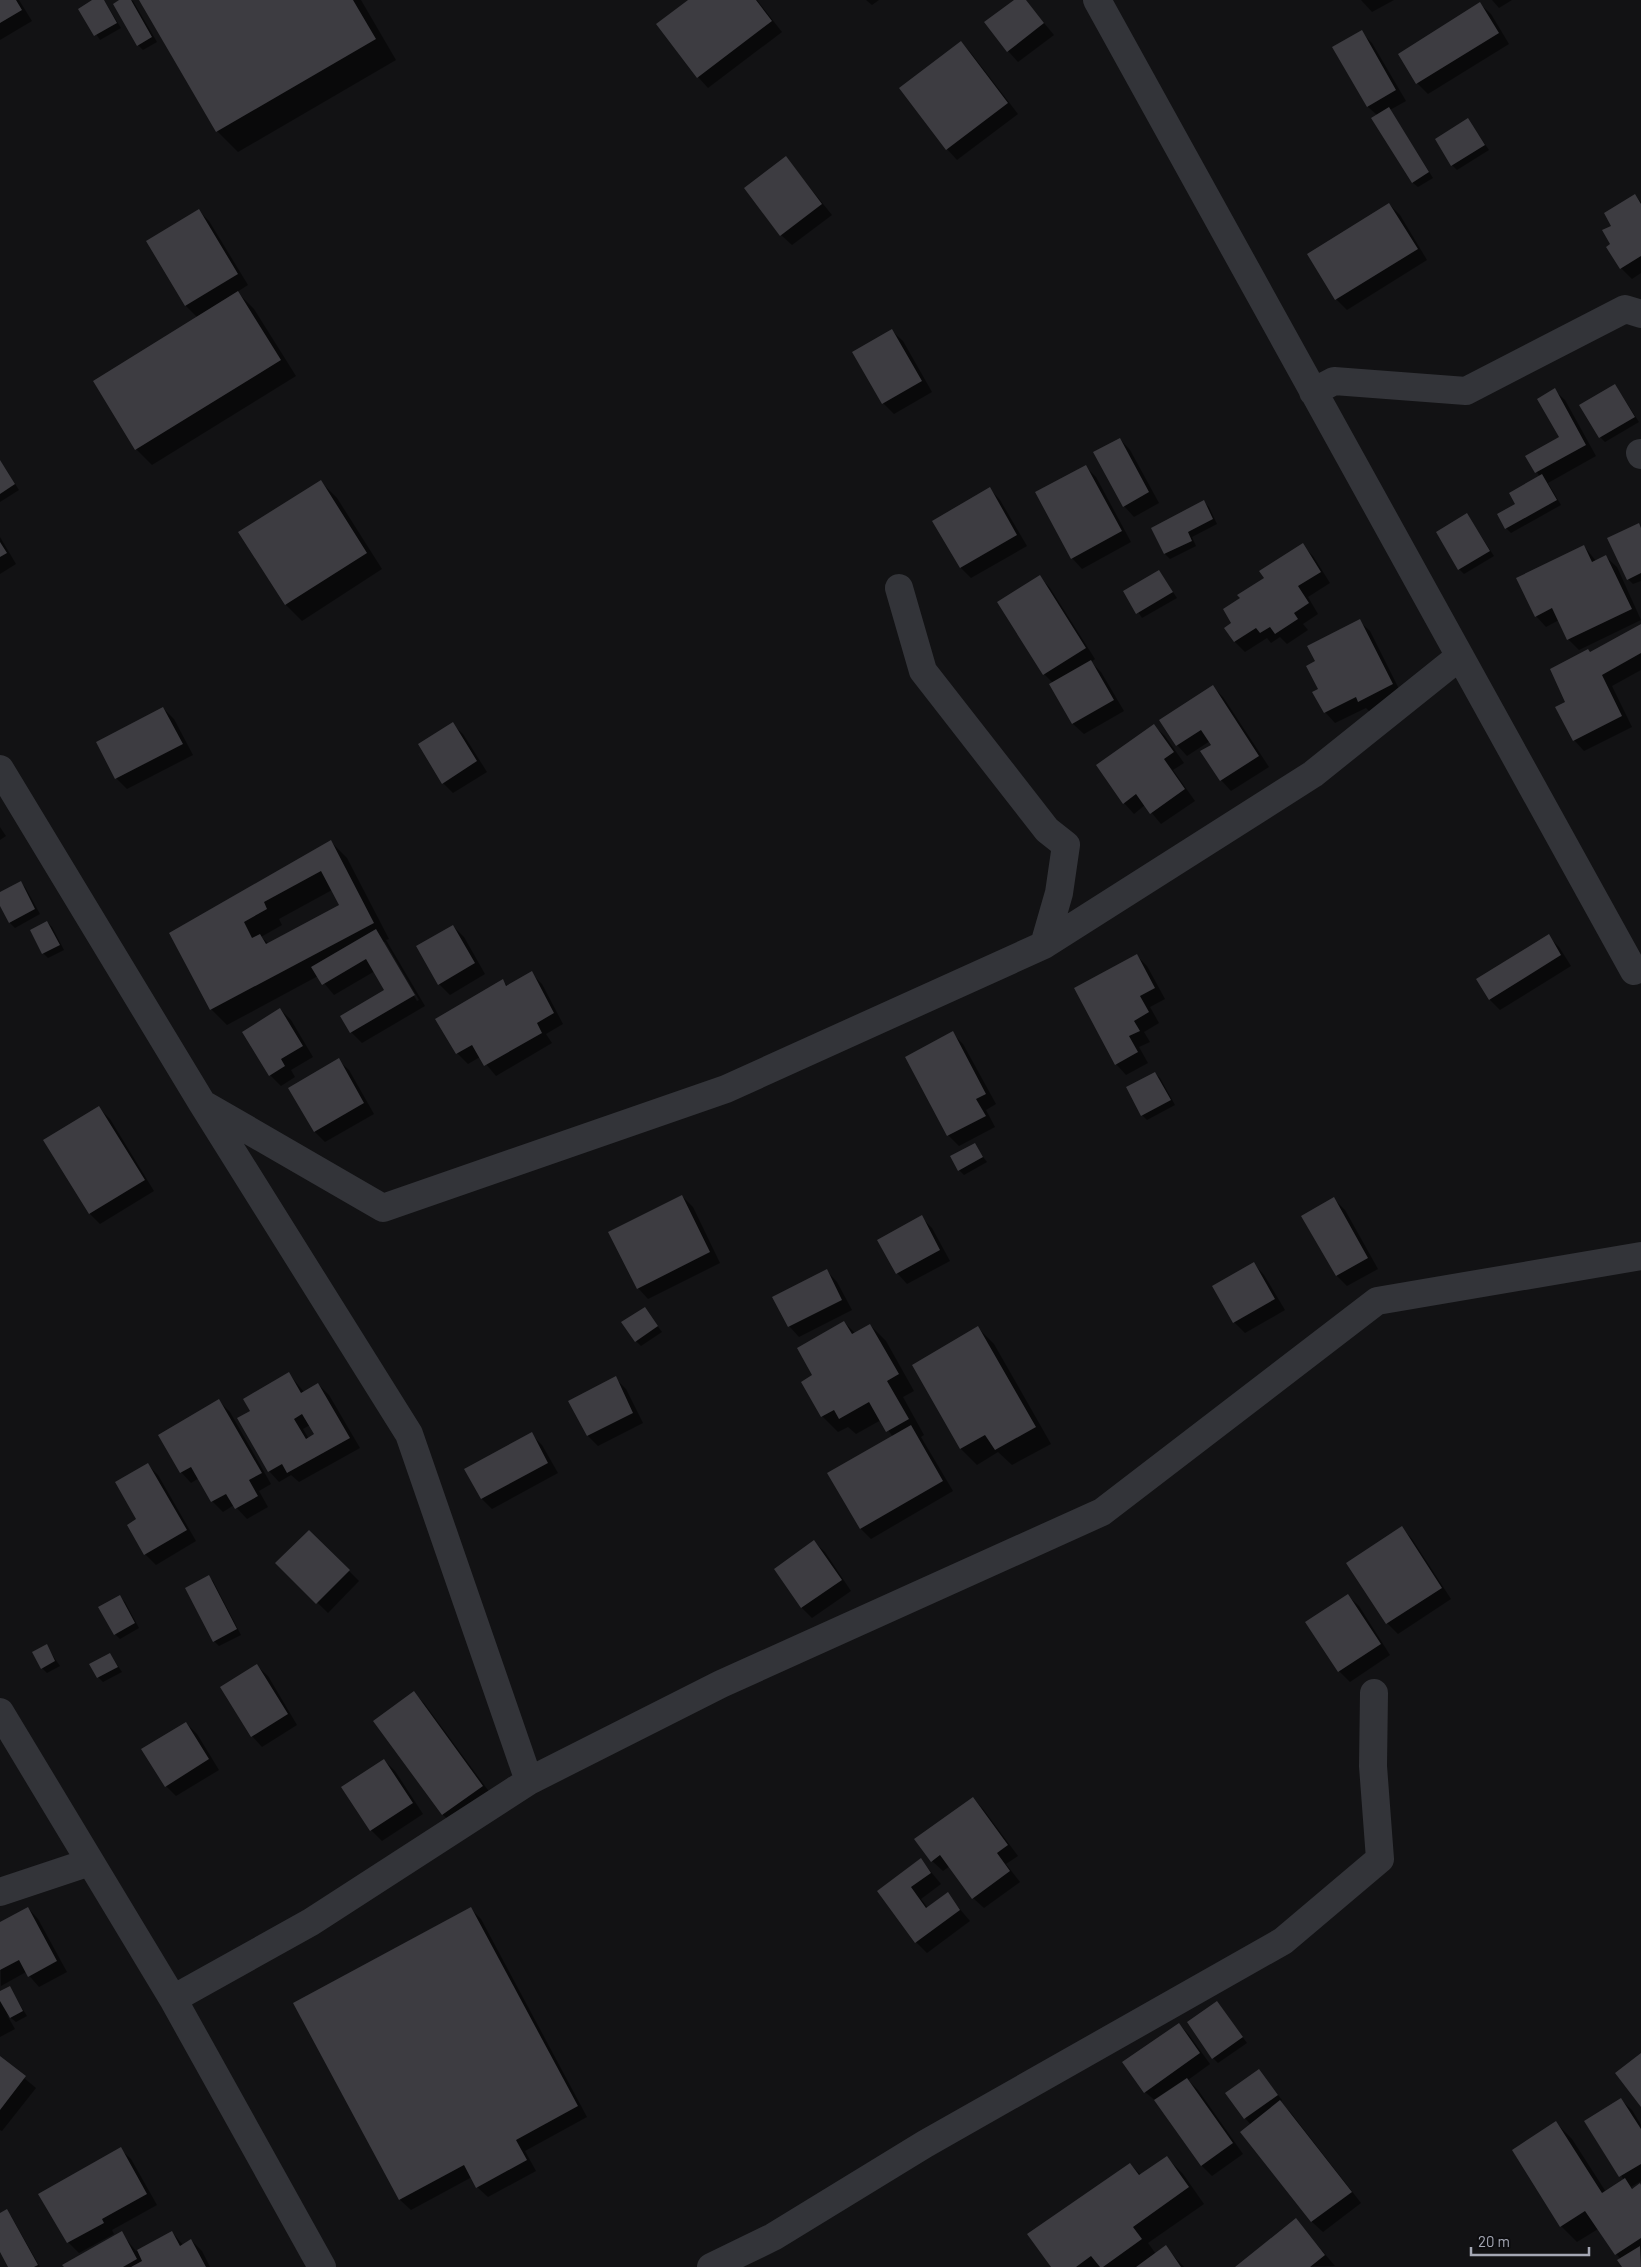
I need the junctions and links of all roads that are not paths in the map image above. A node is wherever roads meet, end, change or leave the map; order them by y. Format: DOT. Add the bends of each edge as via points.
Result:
graph roads {
  1 [pos="1097,0"];
  2 [pos="1636,309"];
  3 [pos="1313,392"];
  4 [pos="899,588"];
  5 [pos="1459,657"];
  6 [pos="0,769"];
  7 [pos="1044,945"];
  8 [pos="1634,971"];
  9 [pos="202,1103"];
  10 [pos="1641,1256"];
  11 [pos="1374,1693"];
  12 [pos="0,1712"];
  13 [pos="529,1781"];
  14 [pos="90,1862"];
  15 [pos="0,1892"];
  16 [pos="173,1999"];
  17 [pos="322,2267"];
  18 [pos="711,2267"];
  1 -- 3 [label="street"];
  2 -- 3 [label="street" via="1466,391 1334,381"];
  3 -- 5 [label="street"];
  4 -- 7 [label="street" via="923,671 1047,830 1066,845 1059,893"];
  5 -- 7 [label="street" via="1313,774"];
  5 -- 8 [label="street"];
  6 -- 9 [label="street"];
  7 -- 9 [label="street" via="726,1089 383,1208"];
  9 -- 13 [label="street" via="408,1434"];
  10 -- 13 [label="street" via="1377,1301 1102,1512 721,1684"];
  11 -- 18 [label="street" via="1373,1766 1380,1859 1283,1941 925,2144 773,2237"];
  12 -- 14 [label="street"];
  13 -- 16 [label="street" via="311,1922"];
  14 -- 15 [label="street"];
  14 -- 16 [label="street"];
  16 -- 17 [label="street"];
}
